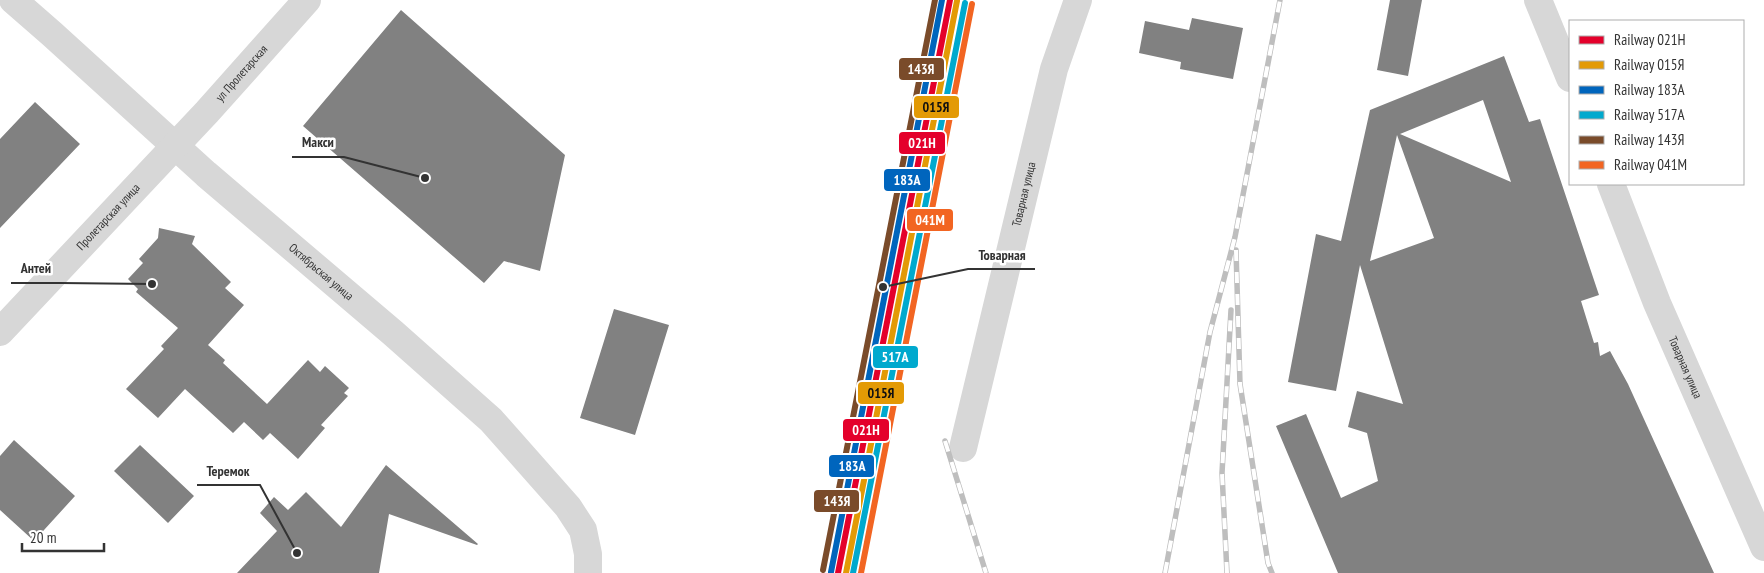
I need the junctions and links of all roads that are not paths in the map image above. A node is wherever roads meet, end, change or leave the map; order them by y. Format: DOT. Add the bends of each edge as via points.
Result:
graph roads {
  1 [pos="13,0"];
  2 [pos="307,0"];
  3 [pos="1078,0"];
  4 [pos="1538,0"];
  5 [pos="1569,76"];
  6 [pos="176,146"];
  7 [pos="1611,185"];
  8 [pos="0,332"];
  9 [pos="963,448"];
  10 [pos="1764,548"];
  11 [pos="588,573"];
  1 -- 6 [label="street, Октябрьская улица"];
  2 -- 6 [label="street, ул Пролетарская"];
  3 -- 9 [label="street, Товарная улица" via="1054,69"];
  4 -- 5 [label="street"];
  6 -- 8 [label="street, Пролетарская улица"];
  6 -- 11 [label="street, Октябрьская улица" via="491,420 568,506 583,530"];
  7 -- 10 [label="street, Товарная улица" via="1657,303"];
}
